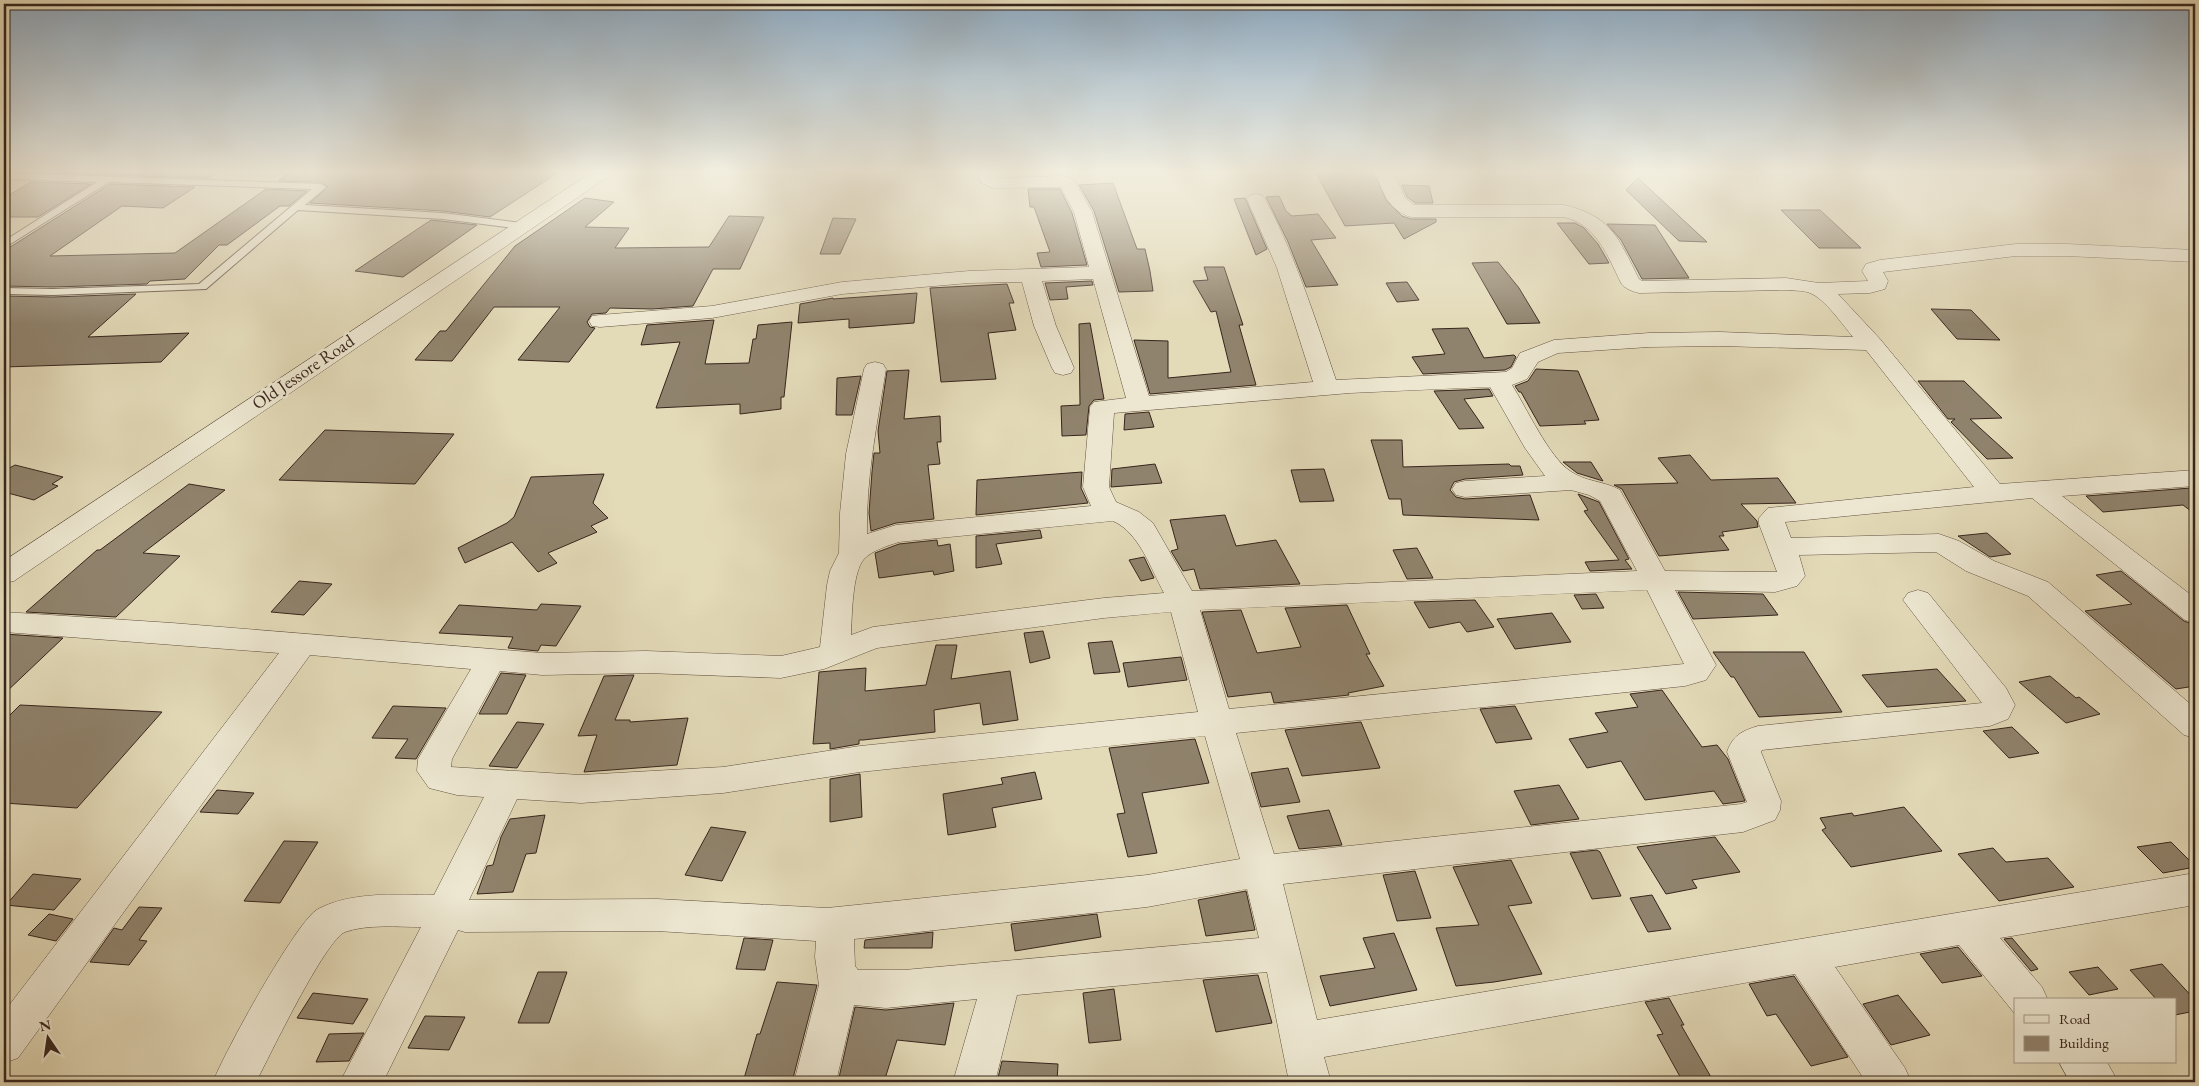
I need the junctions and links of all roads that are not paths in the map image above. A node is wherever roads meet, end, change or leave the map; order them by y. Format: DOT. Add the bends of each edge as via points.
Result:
graph roads {
  1 [pos="39,223"];
  2 [pos="278,223"];
  3 [pos="495,223"];
  4 [pos="526,223"];
  5 [pos="1086,223"];
  6 [pos="1269,223"];
  7 [pos="1594,223"];
  8 [pos="521,226"];
  9 [pos="4,245"];
  10 [pos="2195,256"];
  11 [pos="1101,273"];
  12 [pos="1030,275"];
  13 [pos="1818,289"];
  14 [pos="4,291"];
  15 [pos="600,321"];
  16 [pos="1872,344"];
  17 [pos="1063,368"];
  18 [pos="875,370"];
  19 [pos="1498,380"];
  20 [pos="1327,388"];
  21 [pos="1140,404"];
  22 [pos="2194,479"];
  23 [pos="1571,482"];
  24 [pos="1465,489"];
  25 [pos="2038,490"];
  26 [pos="1993,493"];
  27 [pos="1116,512"];
  28 [pos="1782,547"];
  29 [pos="853,553"];
  30 [pos="4,574"];
  31 [pos="1656,580"];
  32 [pos="1918,600"];
  33 [pos="1183,601"];
  34 [pos="2195,613"];
  35 [pos="4,622"];
  36 [pos="302,644"];
  37 [pos="834,654"];
  38 [pos="492,659"];
  39 [pos="1216,722"];
  40 [pos="2195,726"];
  41 [pos="506,784"];
  42 [pos="1262,871"];
  43 [pos="2195,889"];
  44 [pos="449,911"];
  45 [pos="836,924"];
  46 [pos="1967,927"];
  47 [pos="1282,953"];
  48 [pos="1804,955"];
  49 [pos="837,974"];
  50 [pos="1002,979"];
  51 [pos="2026,998"];
  52 [pos="1300,1042"];
  53 [pos="4,1044"];
  54 [pos="2082,1064"];
  55 [pos="234,1082"];
  56 [pos="361,1082"];
  57 [pos="815,1082"];
  58 [pos="974,1082"];
  59 [pos="1310,1082"];
  60 [pos="1890,1082"];
  61 [pos="2097,1082"];
  1 -- 9 [label="lane"];
  2 -- 14 [label="lane" via="202,287"];
  3 -- 8 [label="lane"];
  4 -- 8 [label="street, Old Jessore Road"];
  5 -- 11 [label="street"];
  6 -- 20 [label="street" via="1287,266"];
  7 -- 13 [label="street" via="1601,227 1632,283 1639,287 1786,284"];
  8 -- 30 [label="street, Old Jessore Road"];
  10 -- 13 [label="street" via="2016,250 1880,266 1872,271 1878,285"];
  11 -- 12 [label="street"];
  11 -- 21 [label="street"];
  12 -- 15 [label="street" via="842,288 712,312"];
  12 -- 17 [label="street" via="1045,326"];
  13 -- 16 [label="street"];
  16 -- 19 [label="street" via="1720,339 1554,347 1528,358 1523,372 1517,377"];
  16 -- 26 [label="street"];
  18 -- 29 [label="street" via="859,454"];
  19 -- 20 [label="street"];
  19 -- 23 [label="street" via="1554,473"];
  20 -- 21 [label="street"];
  21 -- 27 [label="street" via="1102,407 1096,487 1105,507"];
  22 -- 25 [label="street"];
  23 -- 24 [label="street"];
  23 -- 31 [label="street" via="1594,486 1611,496"];
  25 -- 26 [label="street"];
  25 -- 34 [label="street"];
  26 -- 28 [label="street" via="1777,514 1772,518 1772,524"];
  27 -- 29 [label="street" via="896,534 871,542"];
  27 -- 33 [label="street" via="1143,529"];
  28 -- 31 [label="street" via="1791,571 1787,580"];
  28 -- 40 [label="street" via="1939,543 1949,546 1977,564 2038,589"];
  29 -- 37 [label="street" via="843,572"];
  31 -- 33 [label="street"];
  31 -- 39 [label="street" via="1700,665 1695,672"];
  32 -- 42 [label="street" via="1995,696 1999,705 1996,710 1990,714 1750,741 1744,752 1764,801 1763,810 1755,815"];
  33 -- 37 [label="street" via="873,638"];
  33 -- 39 [label="street"];
  35 -- 36 [label="street"];
  36 -- 38 [label="street"];
  36 -- 53 [label="street"];
  37 -- 38 [label="street" via="781,667 646,662 542,664"];
  38 -- 41 [label="street" via="435,759 434,771 442,779 456,782"];
  39 -- 41 [label="street" via="860,759 723,780 582,788"];
  39 -- 42 [label="street"];
  41 -- 44 [label="street" via="451,898"];
  42 -- 45 [label="street" via="1147,891"];
  42 -- 47 [label="street"];
  43 -- 46 [label="street"];
  44 -- 45 [label="street" via="465,916 657,915"];
  44 -- 55 [label="street" via="363,913 329,922 291,975"];
  44 -- 56 [label="street"];
  45 -- 49 [label="street"];
  46 -- 48 [label="street"];
  46 -- 51 [label="street"];
  47 -- 50 [label="street"];
  47 -- 52 [label="street"];
  48 -- 52 [label="street"];
  48 -- 60 [label="street"];
  49 -- 50 [label="street" via="846,984 876,989"];
  49 -- 57 [label="street" via="838,985"];
  50 -- 58 [label="street"];
  52 -- 59 [label="street"];
  54 -- 61 [label="street"];
}
